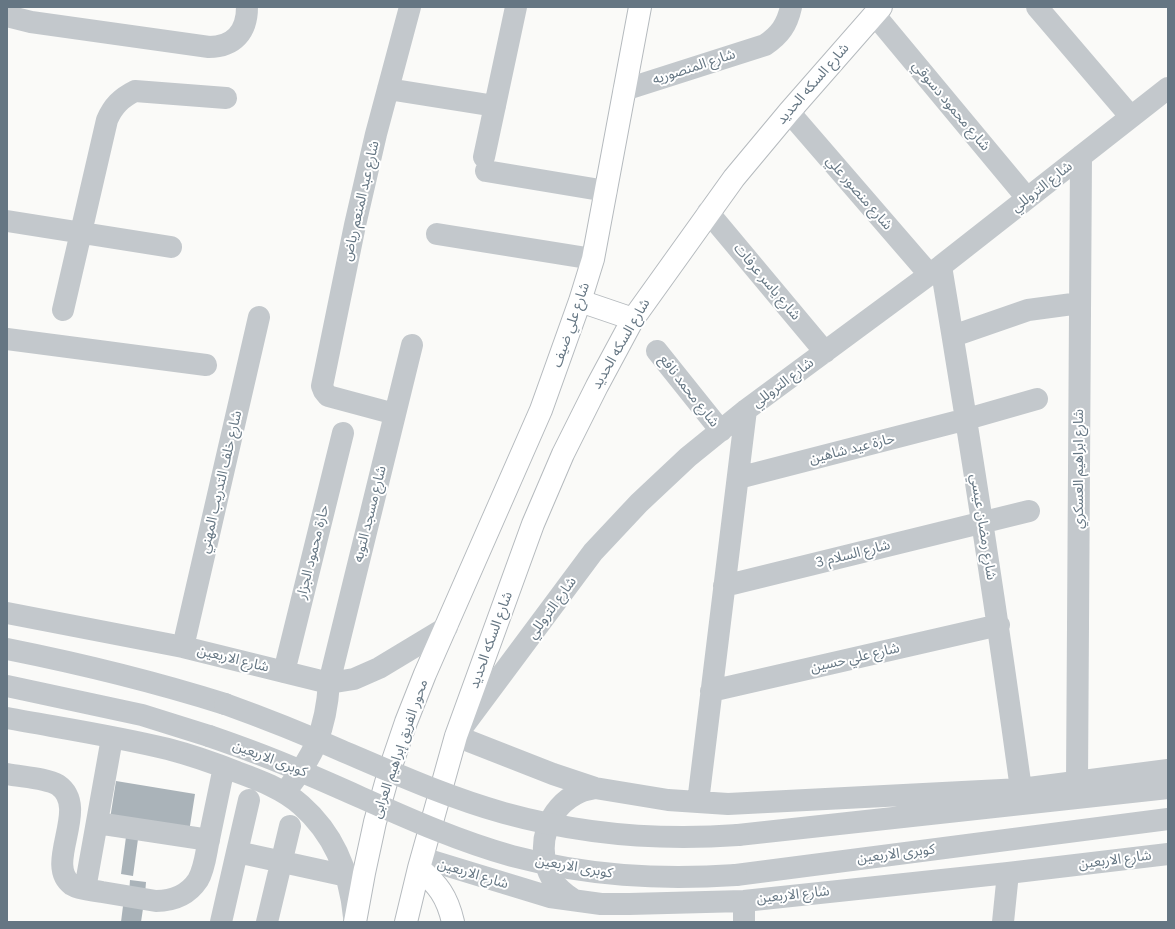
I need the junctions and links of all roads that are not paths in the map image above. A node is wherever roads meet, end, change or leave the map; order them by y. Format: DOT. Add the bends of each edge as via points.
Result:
graph roads {
  1 [pos="247,7"];
  2 [pos="410,7"];
  3 [pos="516,7"];
  4 [pos="640,7"];
  5 [pos="791,7"];
  6 [pos="1037,7"];
  7 [pos="877,10"];
  8 [pos="7,16"];
  9 [pos="1168,88"];
  10 [pos="388,89"];
  11 [pos="624,90"];
  12 [pos="226,98"];
  13 [pos="495,106"];
  14 [pos="788,112"];
  15 [pos="1131,117"];
  16 [pos="1081,156"];
  17 [pos="606,191"];
  18 [pos="1027,198"];
  19 [pos="708,212"];
  20 [pos="7,221"];
  21 [pos="81,233"];
  22 [pos="437,234"];
  23 [pos="171,247"];
  24 [pos="593,259"];
  25 [pos="935,270"];
  26 [pos="580,302"];
  27 [pos="1080,303"];
  28 [pos="63,310"];
  29 [pos="259,317"];
  30 [pos="633,319"];
  31 [pos="953,336"];
  32 [pos="7,339"];
  33 [pos="412,345"];
  34 [pos="657,351"];
  35 [pos="825,352"];
  36 [pos="206,365"];
  37 [pos="1037,399"];
  38 [pos="746,410"];
  39 [pos="395,414"];
  40 [pos="967,419"];
  41 [pos="721,431"];
  42 [pos="343,433"];
  43 [pos="738,478"];
  44 [pos="1029,511"];
  45 [pos="982,522"];
  46 [pos="724,586"];
  47 [pos="7,613"];
  48 [pos="999,625"];
  49 [pos="446,627"];
  50 [pos="183,647"];
  51 [pos="7,649"];
  52 [pos="284,672"];
  53 [pos="329,683"];
  54 [pos="7,686"];
  55 [pos="711,691"];
  56 [pos="7,718"];
  57 [pos="456,736"];
  58 [pos="112,738"];
  59 [pos="224,767"];
  60 [pos="1168,770"];
  61 [pos="7,774"];
  62 [pos="1077,782"];
  63 [pos="595,788"];
  64 [pos="1168,788"];
  65 [pos="1021,789"];
  66 [pos="285,792"];
  67 [pos="250,800"];
  68 [pos="698,802"];
  69 [pos="1168,819"];
  70 [pos="97,823"];
  71 [pos="290,826"];
  72 [pos="209,840"];
  73 [pos="237,852"];
  74 [pos="1168,854"];
  75 [pos="281,862"];
  76 [pos="421,863"];
  77 [pos="1008,872"];
  78 [pos="347,876"];
  79 [pos="85,889"];
  80 [pos="413,891"];
  81 [pos="574,900"];
  82 [pos="744,901"];
  83 [pos="221,922"];
  84 [pos="267,922"];
  85 [pos="355,922"];
  86 [pos="406,922"];
  87 [pos="423,922"];
  88 [pos="453,922"];
  89 [pos="744,922"];
  90 [pos="1003,922"];
  1 -- 8 [label="street" via="245,26 240,34 218,47 31,22"];
  2 -- 10 [label="street, شارع عبد المنعم رياض"];
  3 -- 13 [label="street"];
  4 -- 11 [label="main road, شارع علي ضيف"];
  5 -- 11 [label="street, شارع المنصوريه" via="784,27 765,45"];
  6 -- 15 [label="street"];
  7 -- 14 [label="main road, شارع السكه الحديد"];
  7 -- 18 [label="street, شارع محمود دسوقي"];
  9 -- 15 [label="street, شارع التروللي"];
  10 -- 13 [label="street"];
  10 -- 39 [label="street, شارع عبد المنعم رياض" via="355,225 322,386 328,396"];
  11 -- 17 [label="main road, شارع علي ضيف"];
  12 -- 21 [label="street" via="135,91 118,102 108,120"];
  13 -- 17 [label="street" via="485,164"];
  14 -- 19 [label="main road, شارع السكه الحديد"];
  14 -- 25 [label="street, شارع منصور علي"];
  15 -- 16 [label="street, شارع التروللي"];
  16 -- 18 [label="street, شارع التروللي"];
  16 -- 27 [label="street, شارع ابراهيم العسكري"];
  17 -- 24 [label="main road, شارع علي ضيف"];
  18 -- 25 [label="street, شارع التروللي"];
  19 -- 30 [label="main road, شارع السكه الحديد"];
  19 -- 35 [label="street, شارع ياسر عرفات"];
  20 -- 21 [label="street"];
  21 -- 23 [label="street"];
  21 -- 28 [label="street"];
  22 -- 24 [label="street"];
  24 -- 26 [label="main road, شارع علي ضيف"];
  25 -- 31 [label="street, شارع رمضان عيسي"];
  25 -- 35 [label="street, شارع التروللي"];
  26 -- 30 [label="main road"];
  26 -- 49 [label="main road, شارع علي ضيف" via="541,410"];
  27 -- 31 [label="street" via="1028,310"];
  27 -- 62 [label="street, شارع ابراهيم العسكري"];
  29 -- 50 [label="street, شارع خلف التدريب المهني"];
  30 -- 57 [label="main road, شارع السكه الحديد" via="596,386 533,524"];
  31 -- 40 [label="street, شارع رمضان عيسي"];
  32 -- 36 [label="street"];
  33 -- 39 [label="street, شارع مسجد التوبه"];
  34 -- 41 [label="street, شارع محمد نافع"];
  35 -- 38 [label="street, شارع التروللي"];
  37 -- 40 [label="street, حارة عيد شاهين"];
  38 -- 41 [label="street, شارع التروللي"];
  38 -- 43 [label="street"];
  39 -- 53 [label="street, شارع مسجد التوبه"];
  40 -- 43 [label="street, حارة عيد شاهين"];
  40 -- 45 [label="street, شارع رمضان عيسي"];
  41 -- 57 [label="street, شارع التروللي" via="688,457 639,503 593,552"];
  42 -- 52 [label="street, حارة محمود الجزار"];
  43 -- 46 [label="street"];
  44 -- 45 [label="street, شارع السلام 3"];
  45 -- 46 [label="street, شارع السلام 3"];
  45 -- 48 [label="street, شارع رمضان عيسي"];
  46 -- 55 [label="street"];
  47 -- 50 [label="street, شارع الاربعين"];
  48 -- 55 [label="street, شارع علي حسين"];
  48 -- 65 [label="street, شارع رمضان عيسي"];
  49 -- 53 [label="street, شارع الاربعين" via="379,668 354,679"];
  49 -- 85 [label="main road, محور الفريق إبراهيم العرابى" via="406,722 389,772 375,822"];
  50 -- 52 [label="street, شارع الاربعين"];
  51 -- 64 [label="street, bridge" via="177,688 313,738 437,791 504,813 573,829 676,838 738,835"];
  52 -- 53 [label="street, شارع الاربعين"];
  53 -- 66 [label="street, شارع مسجد التوبه" via="324,723 317,742 309,760"];
  54 -- 69 [label="street, كوبرى الاربعين, bridge" via="142,715 209,736 305,773 433,829 475,844 548,864 615,875 736,875"];
  55 -- 68 [label="street"];
  56 -- 58 [label="street"];
  57 -- 63 [label="street"];
  57 -- 76 [label="main road"];
  58 -- 59 [label="street" via="169,749"];
  58 -- 70 [label="street"];
  59 -- 66 [label="street"];
  59 -- 72 [label="street"];
  60 -- 62 [label="street"];
  61 -- 79 [label="street" via="50,782 63,790 70,811 62,868 72,885"];
  62 -- 65 [label="street"];
  63 -- 68 [label="street" via="668,800"];
  63 -- 81 [label="street" via="580,792 557,810 544,837 543,852 552,880 562,892"];
  65 -- 68 [label="street" via="728,804"];
  66 -- 78 [label="street" via="300,804 326,833 339,854"];
  67 -- 73 [label="street"];
  70 -- 72 [label="street"];
  70 -- 79 [label="street"];
  71 -- 75 [label="street"];
  72 -- 79 [label="street" via="198,880 184,894 175,898 156,901"];
  73 -- 75 [label="street"];
  73 -- 83 [label="street"];
  74 -- 77 [label="street, شارع الاربعين"];
  75 -- 78 [label="street"];
  75 -- 84 [label="street"];
  76 -- 80 [label="main road"];
  76 -- 81 [label="street, شارع الاربعين" via="550,897"];
  76 -- 88 [label="main road" via="443,894"];
  77 -- 82 [label="street, شارع الاربعين"];
  77 -- 90 [label="street"];
  78 -- 85 [label="street"];
  80 -- 86 [label="main road"];
  80 -- 87 [label="main road"];
  81 -- 82 [label="street, شارع الاربعين" via="601,904"];
  82 -- 89 [label="street"];
}
